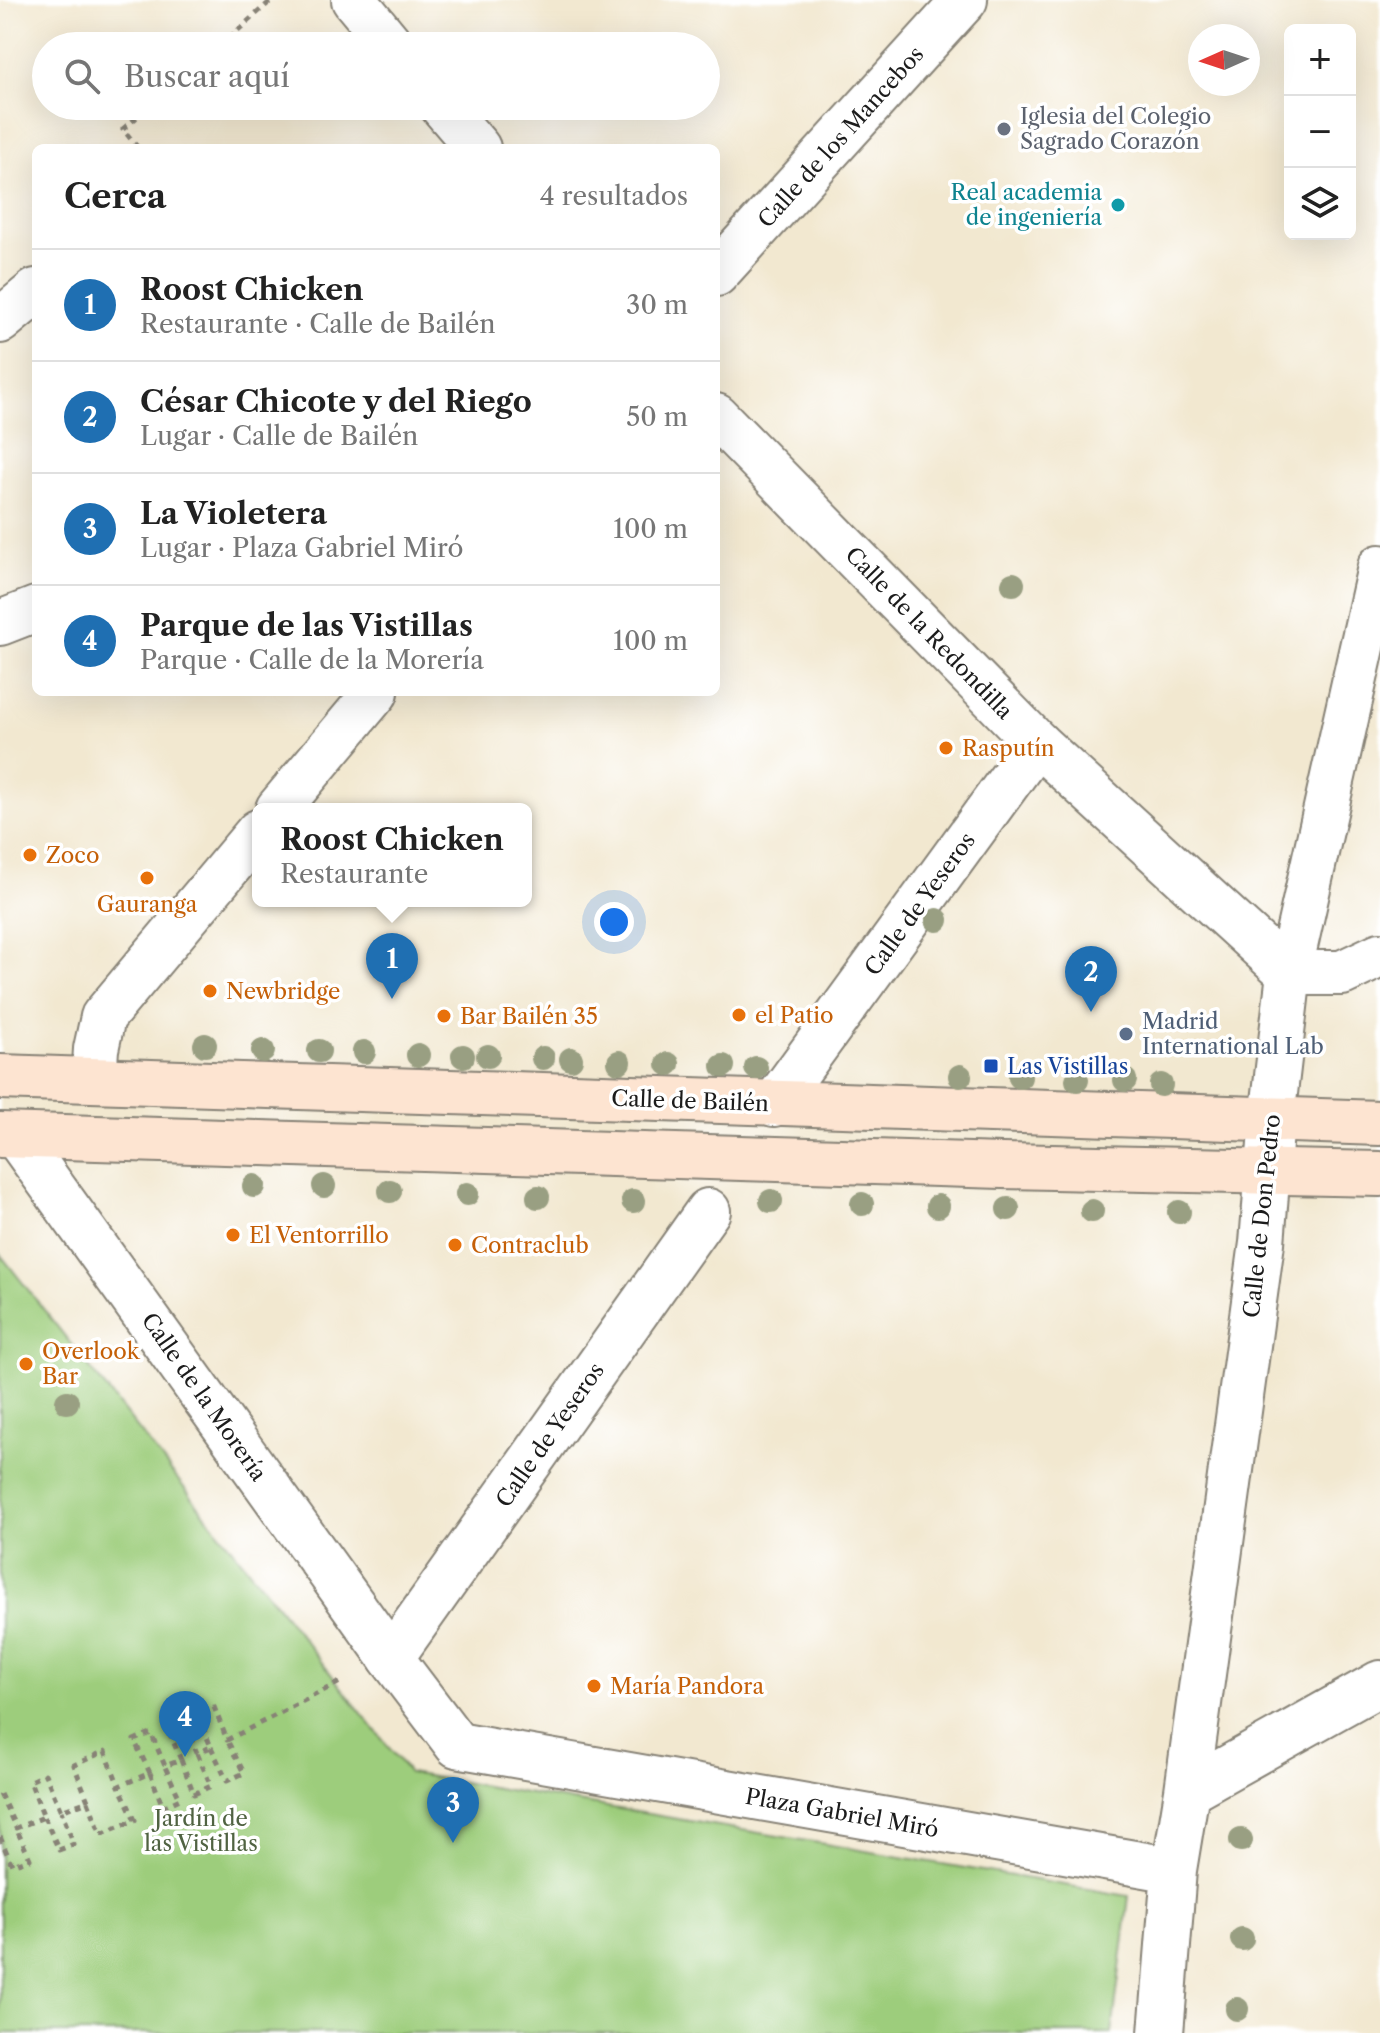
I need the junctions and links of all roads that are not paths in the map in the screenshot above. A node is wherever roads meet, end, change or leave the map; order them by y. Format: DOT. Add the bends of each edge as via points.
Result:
graph roads {
  1 [pos="354,0"];
  2 [pos="965,0"];
  3 [pos="380,32"];
  4 [pos="454,120"];
  5 [pos="475,144"];
  6 [pos="720,270"];
  7 [pos="32,294"];
  8 [pos="0,321"];
  9 [pos="720,420"];
  10 [pos="1380,567"];
  11 [pos="32,611"];
  12 [pos="0,623"];
  13 [pos="373,696"];
  14 [pos="1037,743"];
  15 [pos="283,803"];
  16 [pos="252,839"];
  17 [pos="1380,955"];
  18 [pos="1289,973"];
  19 [pos="0,1077"];
  20 [pos="94,1080"];
  21 [pos="774,1104"];
  22 [pos="1272,1119"];
  23 [pos="1380,1123"];
  24 [pos="8,1136"];
  25 [pos="1269,1171"];
  26 [pos="1380,1174"];
  27 [pos="708,1211"];
  28 [pos="391,1658"];
  29 [pos="1380,1683"];
  30 [pos="1187,1791"];
  31 [pos="1174,1870"];
  32 [pos="1161,2033"];
  1 -- 3 [label="street"];
  2 -- 6 [label="street, Calle de los Mancebos"];
  4 -- 5 [label="street"];
  7 -- 8 [label="street"];
  9 -- 14 [label="street, Calle de la Redondilla"];
  10 -- 18 [label="street, Calle de Don Pedro"];
  11 -- 12 [label="street"];
  13 -- 15 [label="street"];
  14 -- 18 [label="street, Calle de la Redondilla"];
  14 -- 21 [label="street, Calle de Yeseros"];
  16 -- 20 [label="street" via="103,1017"];
  17 -- 18 [label="street" via="1342,973"];
  18 -- 22 [label="street, Calle de Don Pedro"];
  19 -- 20 [label="main road, Calle de Bailén"];
  20 -- 21 [label="main road, Calle de Bailén"];
  21 -- 22 [label="main road, Calle de Bailén"];
  22 -- 23 [label="main road, Calle de Bailén"];
  22 -- 25 [label="street, Calle de Don Pedro"];
  24 -- 25 [label="main road"];
  24 -- 28 [label="street, Calle de la Morería"];
  25 -- 26 [label="main road"];
  25 -- 30 [label="street, Calle de Don Pedro"];
  27 -- 28 [label="street, Calle de Yeseros"];
  28 -- 31 [label="street, Plaza Gabriel Miró" via="457,1745"];
  29 -- 30 [label="street"];
  30 -- 31 [label="street, Calle de Don Pedro"];
  31 -- 32 [label="street"];
}
